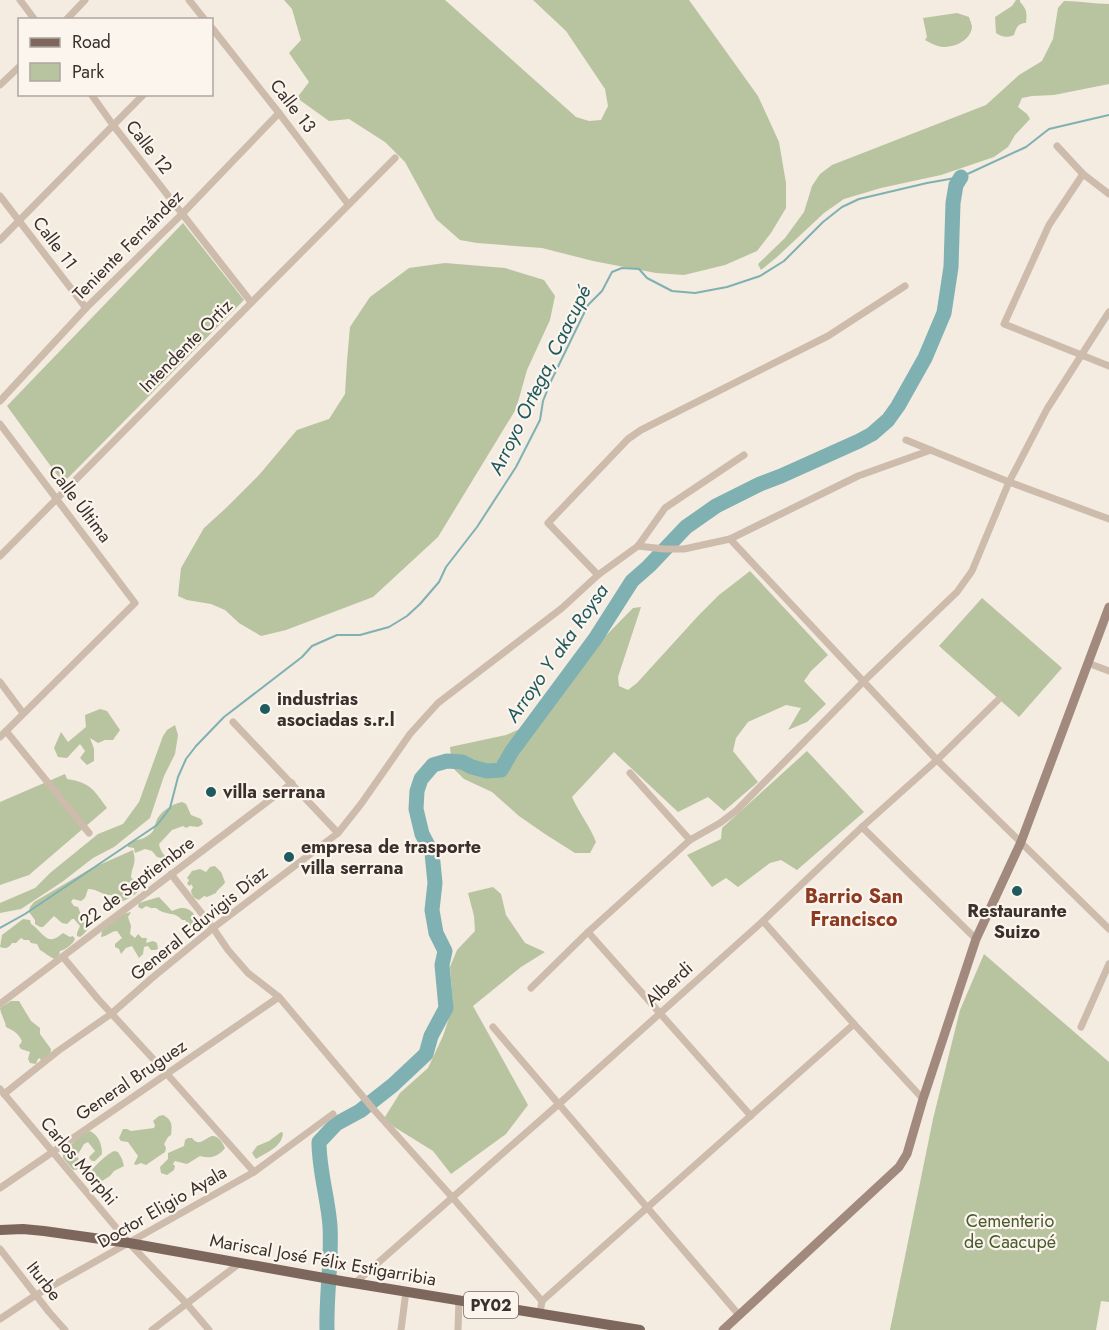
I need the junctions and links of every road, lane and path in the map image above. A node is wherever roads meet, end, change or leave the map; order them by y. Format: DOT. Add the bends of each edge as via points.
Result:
graph roads {
  1 [pos="20,0"];
  2 [pos="85,0"];
  3 [pos="189,0"];
  4 [pos="34,18"];
  5 [pos="68,18"];
  6 [pos="203,18"];
  7 [pos="213,29"];
  8 [pos="18,68"];
  9 [pos="0,85"];
  10 [pos="92,96"];
  11 [pos="142,96"];
  12 [pos="279,113"];
  13 [pos="113,125"];
  14 [pos="1057,146"];
  15 [pos="395,158"];
  16 [pos="1083,174"];
  17 [pos="1109,194"];
  18 [pos="0,196"];
  19 [pos="348,204"];
  20 [pos="182,214"];
  21 [pos="20,221"];
  22 [pos="0,240"];
  23 [pos="905,286"];
  24 [pos="251,302"];
  25 [pos="86,308"];
  26 [pos="1109,312"];
  27 [pos="1082,356"];
  28 [pos="1109,366"];
  29 [pos="0,401"];
  30 [pos="0,424"];
  31 [pos="906,440"];
  32 [pos="931,450"];
  33 [pos="744,454"];
  34 [pos="1009,482"];
  35 [pos="57,499"];
  36 [pos="1109,519"];
  37 [pos="730,539"];
  38 [pos="638,546"];
  39 [pos="0,556"];
  40 [pos="598,575"];
  41 [pos="1109,607"];
  42 [pos="1088,663"];
  43 [pos="1109,671"];
  44 [pos="0,682"];
  45 [pos="863,682"];
  46 [pos="998,700"];
  47 [pos="23,713"];
  48 [pos="233,722"];
  49 [pos="3,734"];
  50 [pos="937,760"];
  51 [pos="630,773"];
  52 [pos="291,783"];
  53 [pos="862,827"];
  54 [pos="88,833"];
  55 [pos="338,833"];
  56 [pos="690,840"];
  57 [pos="1021,842"];
  58 [pos="171,874"];
  59 [pos="763,921"];
  60 [pos="213,928"];
  61 [pos="1109,929"];
  62 [pos="588,932"];
  63 [pos="976,939"];
  64 [pos="63,957"];
  65 [pos="1109,964"];
  66 [pos="531,988"];
  67 [pos="279,997"];
  68 [pos="0,1004"];
  69 [pos="659,1013"];
  70 [pos="111,1014"];
  71 [pos="854,1024"];
  72 [pos="493,1027"];
  73 [pos="1081,1027"];
  74 [pos="167,1074"];
  75 [pos="2,1092"];
  76 [pos="923,1099"];
  77 [pos="560,1103"];
  78 [pos="333,1114"];
  79 [pos="751,1116"];
  80 [pos="52,1153"];
  81 [pos="254,1172"];
  82 [pos="0,1188"];
  83 [pos="452,1197"];
  84 [pos="647,1207"];
  85 [pos="0,1230"];
  86 [pos="129,1243"];
  87 [pos="0,1249"];
  88 [pos="241,1263"];
  89 [pos="355,1283"];
  90 [pos="406,1291"];
  91 [pos="36,1295"];
  92 [pos="459,1299"];
  93 [pos="542,1300"];
  94 [pos="187,1304"];
  95 [pos="540,1313"];
  96 [pos="739,1315"];
  97 [pos="0,1319"];
  98 [pos="65,1330"];
  99 [pos="152,1330"];
  100 [pos="209,1330"];
  101 [pos="400,1330"];
  102 [pos="458,1330"];
  103 [pos="640,1330"];
  104 [pos="723,1330"];
  1 -- 4 [label="street"];
  2 -- 5 [label="street"];
  3 -- 6 [label="street"];
  7 -- 12 [label="street, Calle 13"];
  8 -- 9 [label="street"];
  10 -- 13 [label="street, Calle 12"];
  11 -- 13 [label="street"];
  12 -- 19 [label="street, Calle 13"];
  12 -- 20 [label="street, Teniente Fernández"];
  13 -- 20 [label="street, Calle 12"];
  13 -- 21 [label="street"];
  14 -- 16 [label="street"];
  15 -- 19 [label="street, Intendente Ortiz"];
  16 -- 17 [label="street"];
  16 -- 27 [label="street" via="1049,225 1004,324"];
  18 -- 21 [label="street, Calle 11"];
  19 -- 24 [label="street, Intendente Ortiz"];
  20 -- 24 [label="street, Calle 12"];
  20 -- 25 [label="street, Teniente Fernández"];
  21 -- 22 [label="street"];
  21 -- 25 [label="street, Calle 11"];
  23 -- 40 [label="street" via="828,336 628,439 548,523"];
  24 -- 35 [label="street, Intendente Ortiz"];
  25 -- 29 [label="street, Teniente Fernández"];
  26 -- 27 [label="street"];
  27 -- 28 [label="street"];
  27 -- 34 [label="street" via="1047,409"];
  30 -- 35 [label="street, Calle Última"];
  31 -- 32 [label="street"];
  32 -- 34 [label="street"];
  32 -- 37 [label="street" via="858,476"];
  33 -- 38 [label="street, General Eduvigis Díaz" via="665,508"];
  34 -- 36 [label="street"];
  34 -- 45 [label="street" via="972,571 957,592"];
  35 -- 39 [label="street, Intendente Ortiz"];
  35 -- 47 [label="street, Calle Última" via="135,603"];
  37 -- 38 [label="street" via="684,549"];
  37 -- 45 [label="street"];
  38 -- 40 [label="street, General Eduvigis Díaz"];
  40 -- 55 [label="street, General Eduvigis Díaz" via="562,608 438,703 410,734"];
  41 -- 42 [label="street"];
  42 -- 43 [label="street"];
  42 -- 57 [label="street"];
  44 -- 47 [label="street"];
  45 -- 50 [label="street"];
  45 -- 56 [label="street" via="737,810"];
  46 -- 50 [label="street, Alberdi"];
  47 -- 49 [label="street"];
  48 -- 52 [label="street"];
  49 -- 54 [label="street"];
  50 -- 53 [label="street, Alberdi"];
  50 -- 57 [label="street"];
  51 -- 56 [label="street"];
  52 -- 55 [label="street"];
  52 -- 58 [label="street, 22 de Septiembre"];
  53 -- 59 [label="street, Alberdi"];
  53 -- 63 [label="street"];
  55 -- 60 [label="street, General Eduvigis Díaz"];
  56 -- 62 [label="street"];
  57 -- 61 [label="street"];
  57 -- 63 [label="street"];
  58 -- 60 [label="street"];
  58 -- 64 [label="street, 22 de Septiembre"];
  59 -- 69 [label="street, Alberdi"];
  59 -- 71 [label="street"];
  60 -- 67 [label="street" via="248,974"];
  60 -- 70 [label="street, General Eduvigis Díaz"];
  62 -- 66 [label="street"];
  62 -- 69 [label="street"];
  63 -- 76 [label="street"];
  64 -- 68 [label="street, 22 de Septiembre"];
  64 -- 70 [label="street"];
  65 -- 73 [label="street"];
  67 -- 74 [label="street, General Bruguez"];
  67 -- 83 [label="street"];
  69 -- 77 [label="street, Alberdi"];
  69 -- 79 [label="street"];
  70 -- 74 [label="street"];
  70 -- 75 [label="street, General Eduvigis Díaz"];
  71 -- 76 [label="street"];
  71 -- 79 [label="street"];
  72 -- 77 [label="street"];
  74 -- 80 [label="street, General Bruguez"];
  74 -- 81 [label="street"];
  75 -- 80 [label="street, Carlos Morphi"];
  76 -- 96 [label="street" via="907,1154 899,1167"];
  77 -- 83 [label="street, Alberdi"];
  77 -- 84 [label="street"];
  78 -- 81 [label="street, Doctor Eligio Ayala"];
  79 -- 84 [label="street"];
  80 -- 82 [label="street, General Bruguez"];
  80 -- 86 [label="street, Carlos Morphi"];
  81 -- 86 [label="street, Doctor Eligio Ayala"];
  83 -- 89 [label="street, Alberdi"];
  83 -- 93 [label="street"];
  84 -- 93 [label="street"];
  84 -- 96 [label="street"];
  85 -- 86 [label="main road, Mariscal José Félix Estigarribia / PY02" via="23,1229"];
  86 -- 88 [label="main road, Mariscal José Félix Estigarribia / PY02"];
  86 -- 91 [label="street, Doctor Eligio Ayala"];
  86 -- 94 [label="street, Carlos Morphi"];
  87 -- 91 [label="street, Iturbe"];
  88 -- 89 [label="main road, Mariscal José Félix Estigarribia / PY02"];
  88 -- 94 [label="street"];
  89 -- 90 [label="main road, Mariscal José Félix Estigarribia / PY02"];
  90 -- 92 [label="main road, Mariscal José Félix Estigarribia / PY02"];
  90 -- 101 [label="street"];
  91 -- 97 [label="street, Doctor Eligio Ayala"];
  91 -- 98 [label="street, Iturbe"];
  92 -- 95 [label="main road, Mariscal José Félix Estigarribia / PY02"];
  92 -- 102 [label="street"];
  93 -- 95 [label="street"];
  94 -- 99 [label="street"];
  94 -- 100 [label="street, Carlos Morphi"];
  95 -- 103 [label="main road, Mariscal José Félix Estigarribia / PY02"];
  96 -- 104 [label="street"];
}
